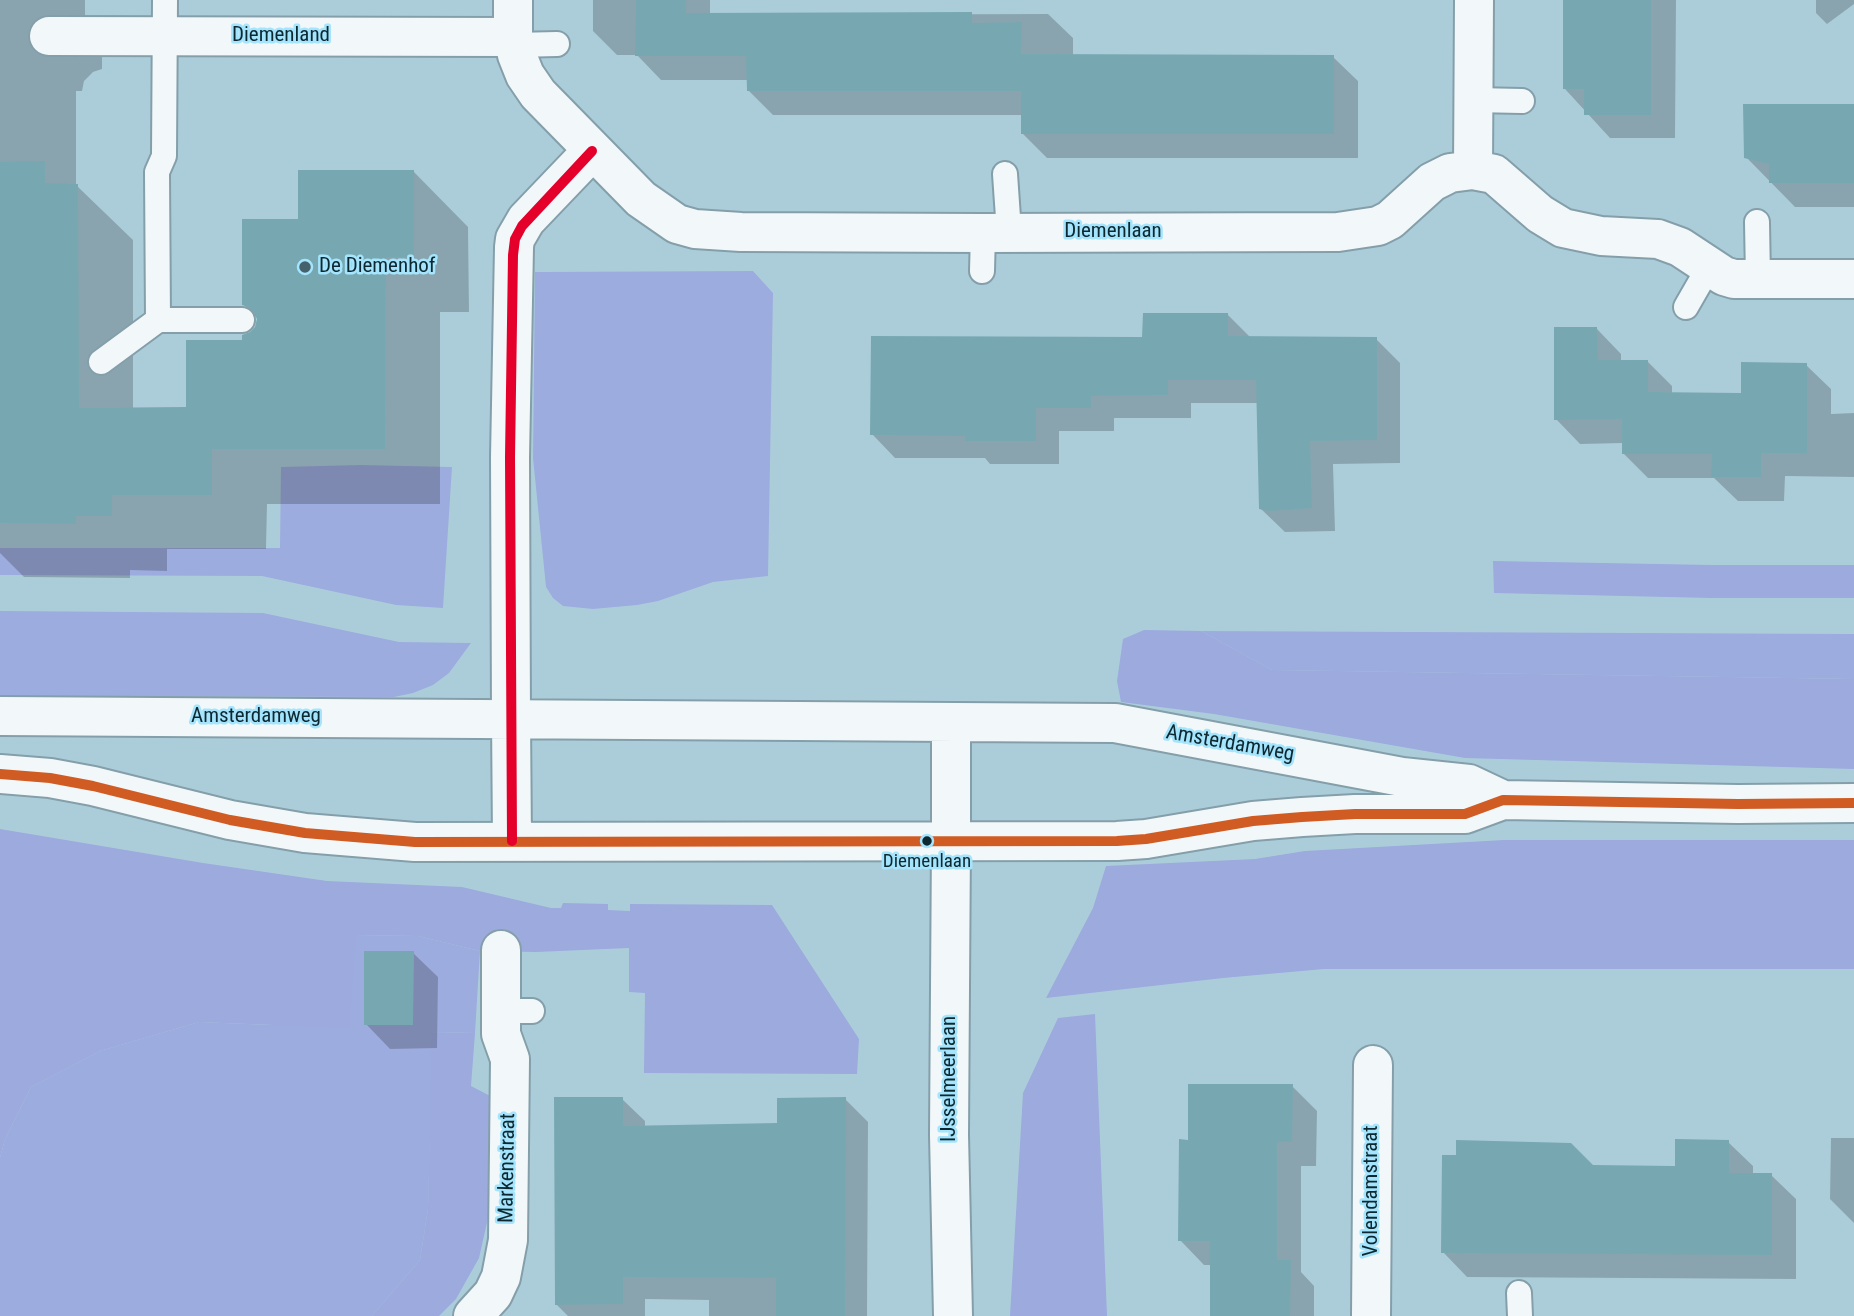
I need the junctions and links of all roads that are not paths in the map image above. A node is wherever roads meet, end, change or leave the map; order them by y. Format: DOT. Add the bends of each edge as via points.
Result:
graph roads {
  1 [pos="1474,0"];
  2 [pos="166,18"];
  3 [pos="514,27"];
  4 [pos="49,36"];
  5 [pos="557,44"];
  6 [pos="1474,100"];
  7 [pos="1522,101"];
  8 [pos="592,151"];
  9 [pos="1473,170"];
  10 [pos="1005,174"];
  11 [pos="1757,222"];
  12 [pos="996,233"];
  13 [pos="1709,267"];
  14 [pos="982,271"];
  15 [pos="1758,279"];
  16 [pos="1854,279"];
  17 [pos="1686,307"];
  18 [pos="158,320"];
  19 [pos="242,320"];
  20 [pos="101,362"];
  21 [pos="0,716"];
  22 [pos="511,718"];
  23 [pos="951,723"];
  24 [pos="0,774"];
  25 [pos="1503,800"];
  26 [pos="1854,803"];
  27 [pos="512,841"];
  28 [pos="951,841"];
  29 [pos="501,950"];
  30 [pos="1373,1065"];
  31 [pos="473,1316"];
  32 [pos="953,1316"];
  33 [pos="1371,1316"];
  1 -- 6 [label="street"];
  2 -- 3 [label="street, Diemenland"];
  2 -- 4 [label="street, Diemenland"];
  2 -- 18 [label="lane" via="164,156 157,173"];
  3 -- 5 [label="lane"];
  3 -- 8 [label="street, Diemenlaan" via="525,75"];
  6 -- 7 [label="lane"];
  6 -- 9 [label="street"];
  8 -- 12 [label="street, Diemenlaan" via="641,199 677,224 695,229"];
  8 -- 22 [label="street" via="526,220 515,239"];
  9 -- 12 [label="street, Diemenlaan" via="1450,173 1432,182 1390,220 1351,231"];
  9 -- 13 [label="street" via="1494,174 1563,228 1601,236 1658,239 1680,247"];
  10 -- 12 [label="lane"];
  11 -- 15 [label="lane"];
  12 -- 14 [label="lane"];
  13 -- 15 [label="street" via="1734,279"];
  13 -- 17 [label="lane"];
  15 -- 16 [label="street"];
  18 -- 19 [label="lane"];
  18 -- 20 [label="lane"];
  21 -- 22 [label="street, Amsterdamweg"];
  22 -- 23 [label="street, Amsterdamweg"];
  22 -- 27 [label="street"];
  23 -- 25 [label="street, Amsterdamweg" via="1115,723 1402,777 1469,784"];
  23 -- 28 [label="street"];
  24 -- 27 [label="street, Amsterdamweg" via="93,786 230,820 305,833 415,842"];
  25 -- 26 [label="street, Amsterdamweg"];
  25 -- 28 [label="street, Amsterdamweg" via="1465,814 1302,817 1117,841"];
  27 -- 28 [label="street, Amsterdamweg"];
  28 -- 32 [label="street, IJsselmeerlaan"];
  29 -- 31 [label="street, Markenstraat" via="516,1011 501,1034 510,1059 508,1240 501,1277"];
  30 -- 33 [label="street, Volendamstraat"];
}
